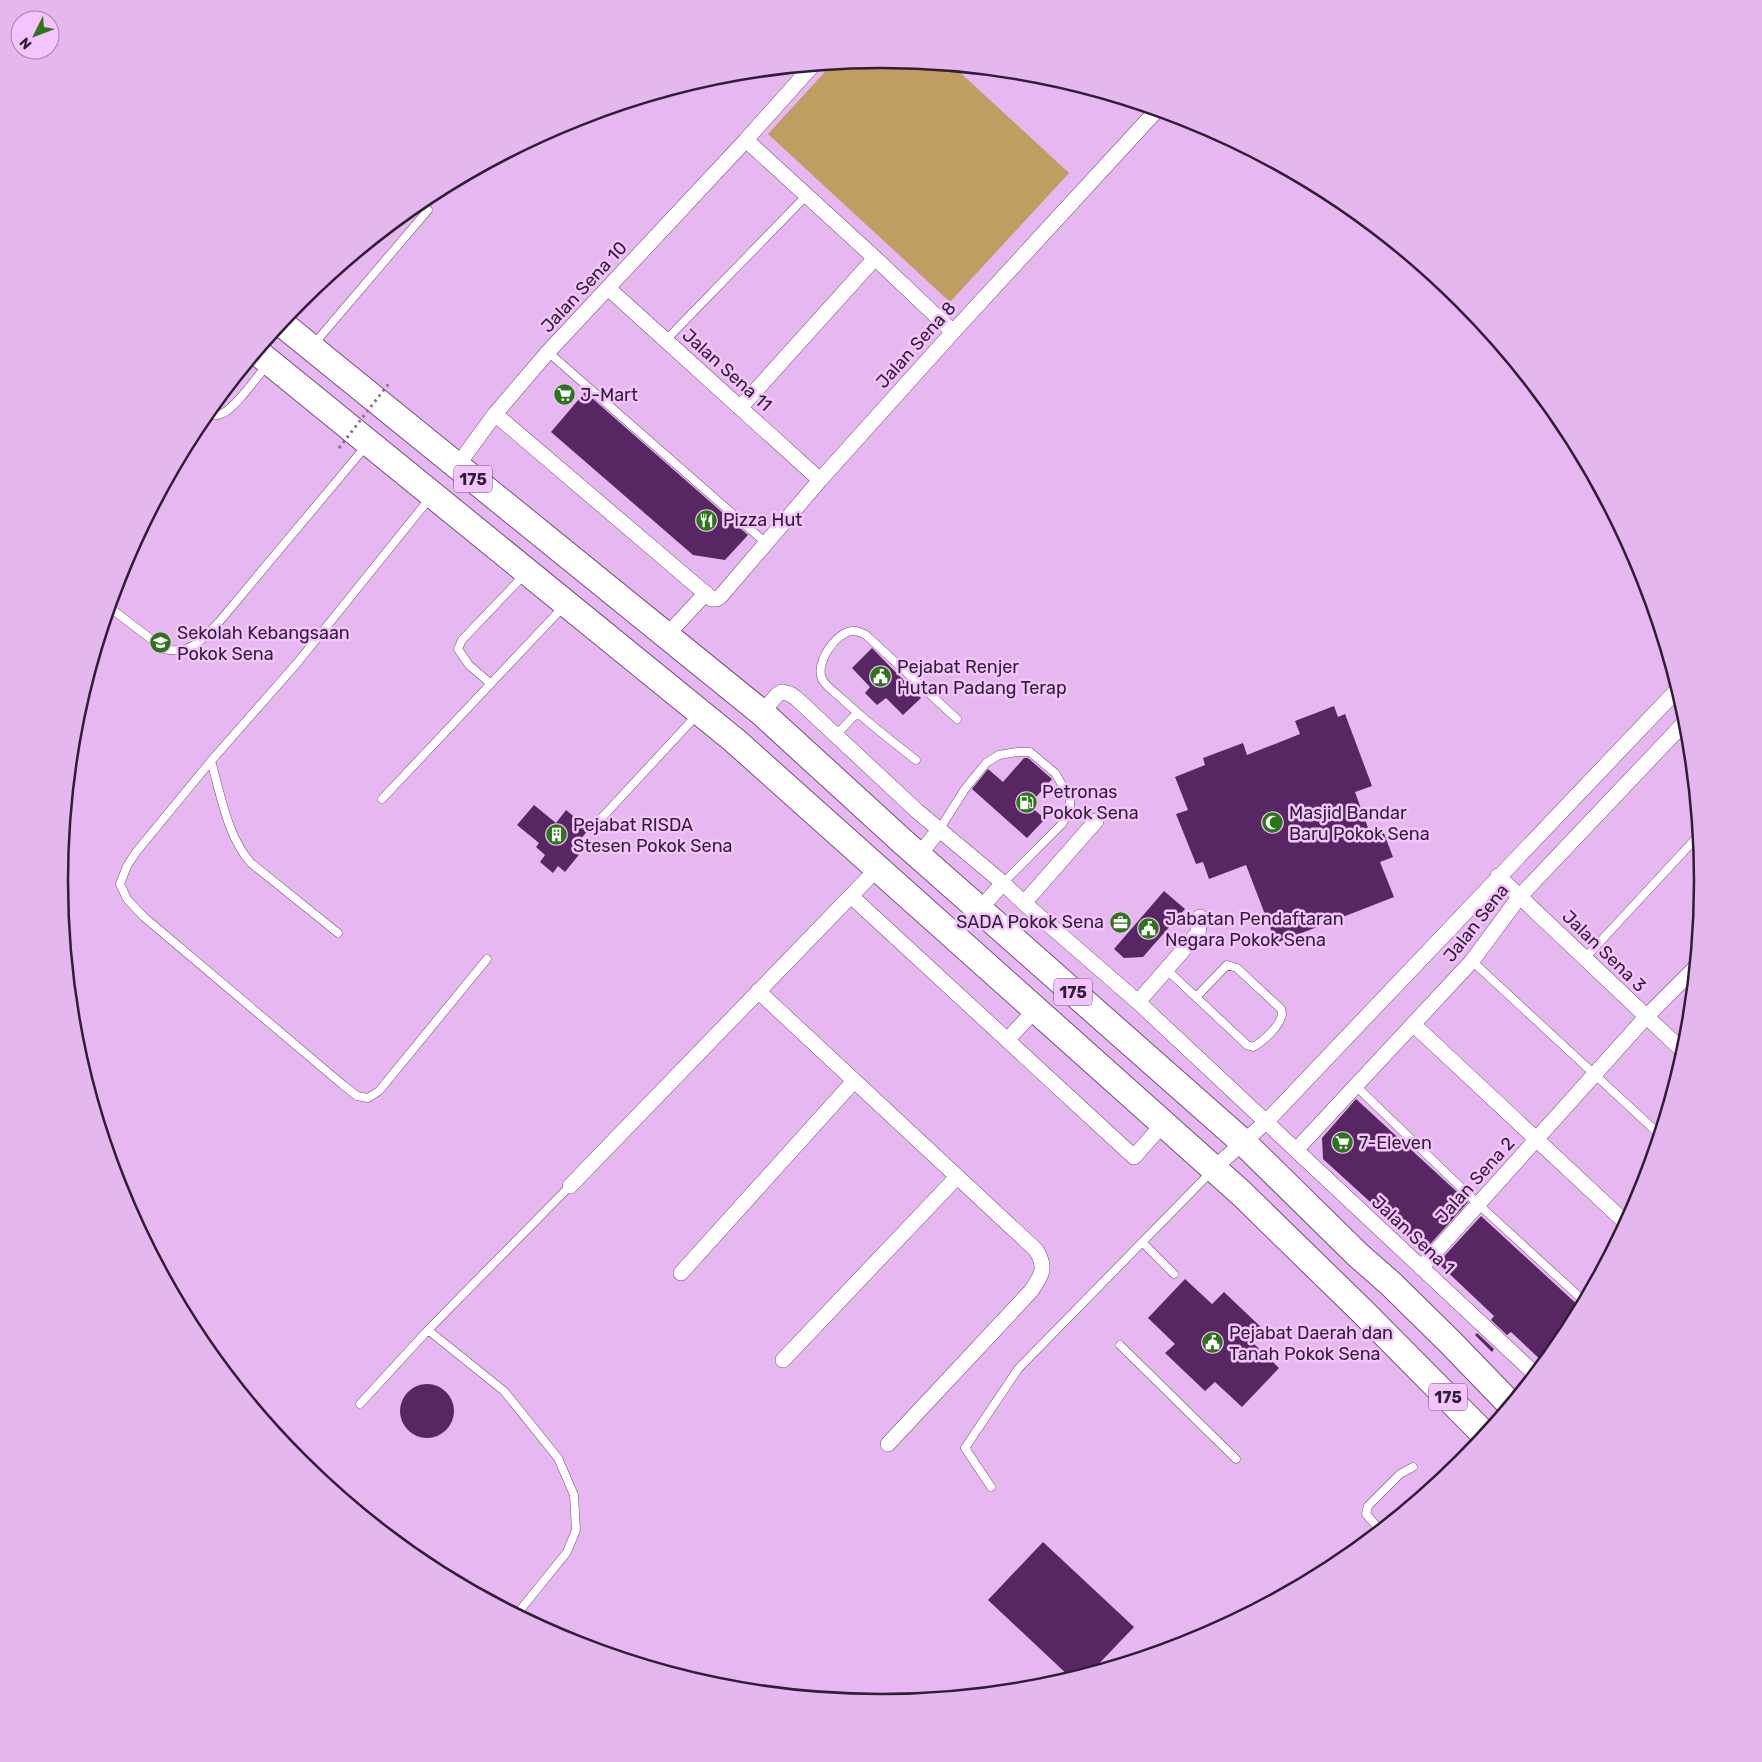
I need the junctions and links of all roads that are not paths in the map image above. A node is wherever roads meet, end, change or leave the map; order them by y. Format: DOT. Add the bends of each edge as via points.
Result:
graph roads {
  1 [pos="809,71"];
  2 [pos="1153,115"];
  3 [pos="746,140"];
  4 [pos="807,194"];
  5 [pos="428,210"];
  6 [pos="876,258"];
  7 [pos="608,288"];
  8 [pos="286,327"];
  9 [pos="952,332"];
  10 [pos="666,340"];
  11 [pos="311,347"];
  12 [pos="548,352"];
  13 [pos="263,357"];
  14 [pos="740,408"];
  15 [pos="495,414"];
  16 [pos="215,415"];
  17 [pos="369,443"];
  18 [pos="457,466"];
  19 [pos="820,480"];
  20 [pos="433,495"];
  21 [pos="766,543"];
  22 [pos="528,572"];
  23 [pos="706,593"];
  24 [pos="567,603"];
  25 [pos="114,611"];
  26 [pos="666,636"];
  27 [pos="491,684"];
  28 [pos="1673,695"];
  29 [pos="699,712"];
  30 [pos="857,713"];
  31 [pos="762,714"];
  32 [pos="957,719"];
  33 [pos="1680,727"];
  34 [pos="836,735"];
  35 [pos="916,760"];
  36 [pos="212,761"];
  37 [pos="382,799"];
  38 [pos="1096,821"];
  39 [pos="596,824"];
  40 [pos="940,830"];
  41 [pos="1693,841"];
  42 [pos="919,855"];
  43 [pos="877,869"];
  44 [pos="1498,876"];
  45 [pos="1003,883"];
  46 [pos="851,896"];
  47 [pos="1520,896"];
  48 [pos="1024,903"];
  49 [pos="980,910"];
  50 [pos="1200,917"];
  51 [pos="338,933"];
  52 [pos="1585,958"];
  53 [pos="487,959"];
  54 [pos="1472,961"];
  55 [pos="1166,970"];
  56 [pos="1689,974"];
  57 [pos="758,991"];
  58 [pos="1196,997"];
  59 [pos="1138,1002"];
  60 [pos="1035,1010"];
  61 [pos="1646,1017"];
  62 [pos="1414,1025"];
  63 [pos="1008,1039"];
  64 [pos="1678,1046"];
  65 [pos="1596,1075"];
  66 [pos="854,1081"];
  67 [pos="1356,1086"];
  68 [pos="1266,1122"];
  69 [pos="1162,1124"];
  70 [pos="1655,1130"];
  71 [pos="1536,1139"];
  72 [pos="1244,1143"];
  73 [pos="1296,1150"];
  74 [pos="1213,1169"];
  75 [pos="957,1177"];
  76 [pos="570,1186"];
  77 [pos="1478,1204"];
  78 [pos="1621,1218"];
  79 [pos="1142,1242"];
  80 [pos="1422,1268"];
  81 [pos="681,1272"];
  82 [pos="1174,1274"];
  83 [pos="1580,1297"];
  84 [pos="428,1330"];
  85 [pos="1120,1345"];
  86 [pos="783,1360"];
  87 [pos="1530,1370"];
  88 [pos="1506,1400"];
  89 [pos="360,1404"];
  90 [pos="1480,1430"];
  91 [pos="888,1444"];
  92 [pos="1236,1459"];
  93 [pos="1414,1467"];
  94 [pos="992,1487"];
  95 [pos="1376,1526"];
  96 [pos="520,1610"];
  1 -- 3 [label="street, Jalan Sena 10"];
  2 -- 9 [label="street, Jalan Sena 8"];
  3 -- 4 [label="street"];
  3 -- 7 [label="street, Jalan Sena 10"];
  4 -- 6 [label="street"];
  4 -- 10 [label="lane"];
  5 -- 11 [label="lane"];
  6 -- 9 [label="street"];
  6 -- 14 [label="street"];
  7 -- 10 [label="street, Jalan Sena 11"];
  7 -- 12 [label="street, Jalan Sena 10"];
  8 -- 11 [label="highway, 175"];
  9 -- 19 [label="street, Jalan Sena 8"];
  10 -- 14 [label="street, Jalan Sena 11"];
  11 -- 18 [label="highway, 175"];
  12 -- 15 [label="street, Jalan Sena 10"];
  12 -- 21 [label="lane"];
  13 -- 16 [label="lane" via="230,408"];
  13 -- 17 [label="highway, 175"];
  14 -- 19 [label="street, Jalan Sena 11"];
  15 -- 18 [label="street, Jalan Sena 10"];
  15 -- 23 [label="street"];
  17 -- 20 [label="highway, 175"];
  17 -- 25 [label="lane" via="219,622 204,639 189,649 164,649"];
  18 -- 26 [label="highway, 175"];
  19 -- 21 [label="street, Jalan Sena 8"];
  20 -- 22 [label="highway, 175"];
  20 -- 36 [label="lane" via="298,662"];
  21 -- 23 [label="street, Jalan Sena 8" via="720,597 712,599"];
  22 -- 24 [label="highway, 175"];
  22 -- 27 [label="lane" via="458,648 469,664"];
  23 -- 26 [label="street"];
  24 -- 27 [label="lane"];
  24 -- 29 [label="highway, 175"];
  26 -- 31 [label="highway, 175"];
  27 -- 37 [label="lane"];
  28 -- 44 [label="street"];
  29 -- 39 [label="lane"];
  29 -- 43 [label="highway, 175"];
  30 -- 32 [label="lane" via="828,686 822,678 821,665 824,654 832,645 845,633 854,630 866,635"];
  30 -- 34 [label="lane"];
  30 -- 35 [label="lane"];
  31 -- 34 [label="street" via="777,695 782,692 790,694"];
  31 -- 42 [label="highway, 175"];
  33 -- 47 [label="street, Jalan Sena"];
  34 -- 40 [label="street"];
  36 -- 51 [label="lane" via="222,803 243,853"];
  36 -- 53 [label="lane" via="137,850 120,884 127,899 144,917 343,1086 357,1096 368,1098 379,1092"];
  38 -- 48 [label="street"];
  40 -- 42 [label="street"];
  40 -- 45 [label="street"];
  40 -- 45 [label="lane" via="965,789 986,763 999,755 1030,752 1055,773 1070,798 1070,810 1062,824"];
  41 -- 52 [label="lane"];
  42 -- 49 [label="highway, 175"];
  43 -- 46 [label="street"];
  43 -- 60 [label="highway, 175"];
  44 -- 47 [label="street, Jalan Sena 3"];
  44 -- 68 [label="street"];
  45 -- 48 [label="street, Jalan Sena 1"];
  45 -- 49 [label="street"];
  46 -- 57 [label="street"];
  46 -- 63 [label="street"];
  47 -- 52 [label="street, Jalan Sena 3"];
  47 -- 54 [label="street, Jalan Sena"];
  48 -- 59 [label="street, Jalan Sena 1"];
  49 -- 72 [label="highway, 175"];
  50 -- 55 [label="street" via="1198,933"];
  52 -- 61 [label="street, Jalan Sena 3"];
  54 -- 62 [label="street, Jalan Sena"];
  54 -- 65 [label="lane"];
  55 -- 58 [label="lane"];
  55 -- 59 [label="street"];
  56 -- 61 [label="street, Jalan Sena 2"];
  57 -- 66 [label="street"];
  57 -- 76 [label="street"];
  58 -- 58 [label="lane" via="1253,1047 1278,1024 1282,1014 1281,1009 1232,965 1227,965"];
  59 -- 68 [label="street, Jalan Sena 1"];
  60 -- 63 [label="street"];
  60 -- 69 [label="highway, 175"];
  61 -- 64 [label="street, Jalan Sena 3"];
  61 -- 65 [label="street, Jalan Sena 2"];
  62 -- 67 [label="street, Jalan Sena"];
  62 -- 71 [label="street, Jalan Sena 2"];
  63 -- 69 [label="street" via="1134,1157"];
  65 -- 70 [label="lane"];
  65 -- 71 [label="street, Jalan Sena 2"];
  66 -- 75 [label="street"];
  66 -- 81 [label="street"];
  67 -- 73 [label="street, Jalan Sena"];
  67 -- 77 [label="lane"];
  68 -- 72 [label="street"];
  68 -- 73 [label="street, Jalan Sena 1"];
  69 -- 74 [label="highway, 175"];
  71 -- 77 [label="street, Jalan Sena 2"];
  71 -- 78 [label="street, Jalan Sena 2"];
  72 -- 74 [label="street"];
  72 -- 88 [label="highway, 175" via="1452,1343"];
  73 -- 80 [label="street, Jalan Sena 1"];
  74 -- 79 [label="lane"];
  74 -- 90 [label="highway, 175" via="1363,1312"];
  75 -- 86 [label="street"];
  75 -- 91 [label="street" via="1036,1250 1043,1267 1041,1276 1031,1291"];
  76 -- 84 [label="lane"];
  77 -- 80 [label="street, Jalan Sena 2"];
  77 -- 83 [label="lane"];
  79 -- 82 [label="lane"];
  79 -- 94 [label="lane" via="1018,1369 965,1448"];
  80 -- 87 [label="street, Jalan Sena 1"];
  84 -- 89 [label="lane"];
  84 -- 96 [label="lane" via="504,1391 558,1458 574,1495 576,1530 567,1552"];
  85 -- 92 [label="lane"];
  93 -- 95 [label="lane" via="1400,1474 1368,1506 1366,1514"];
}
